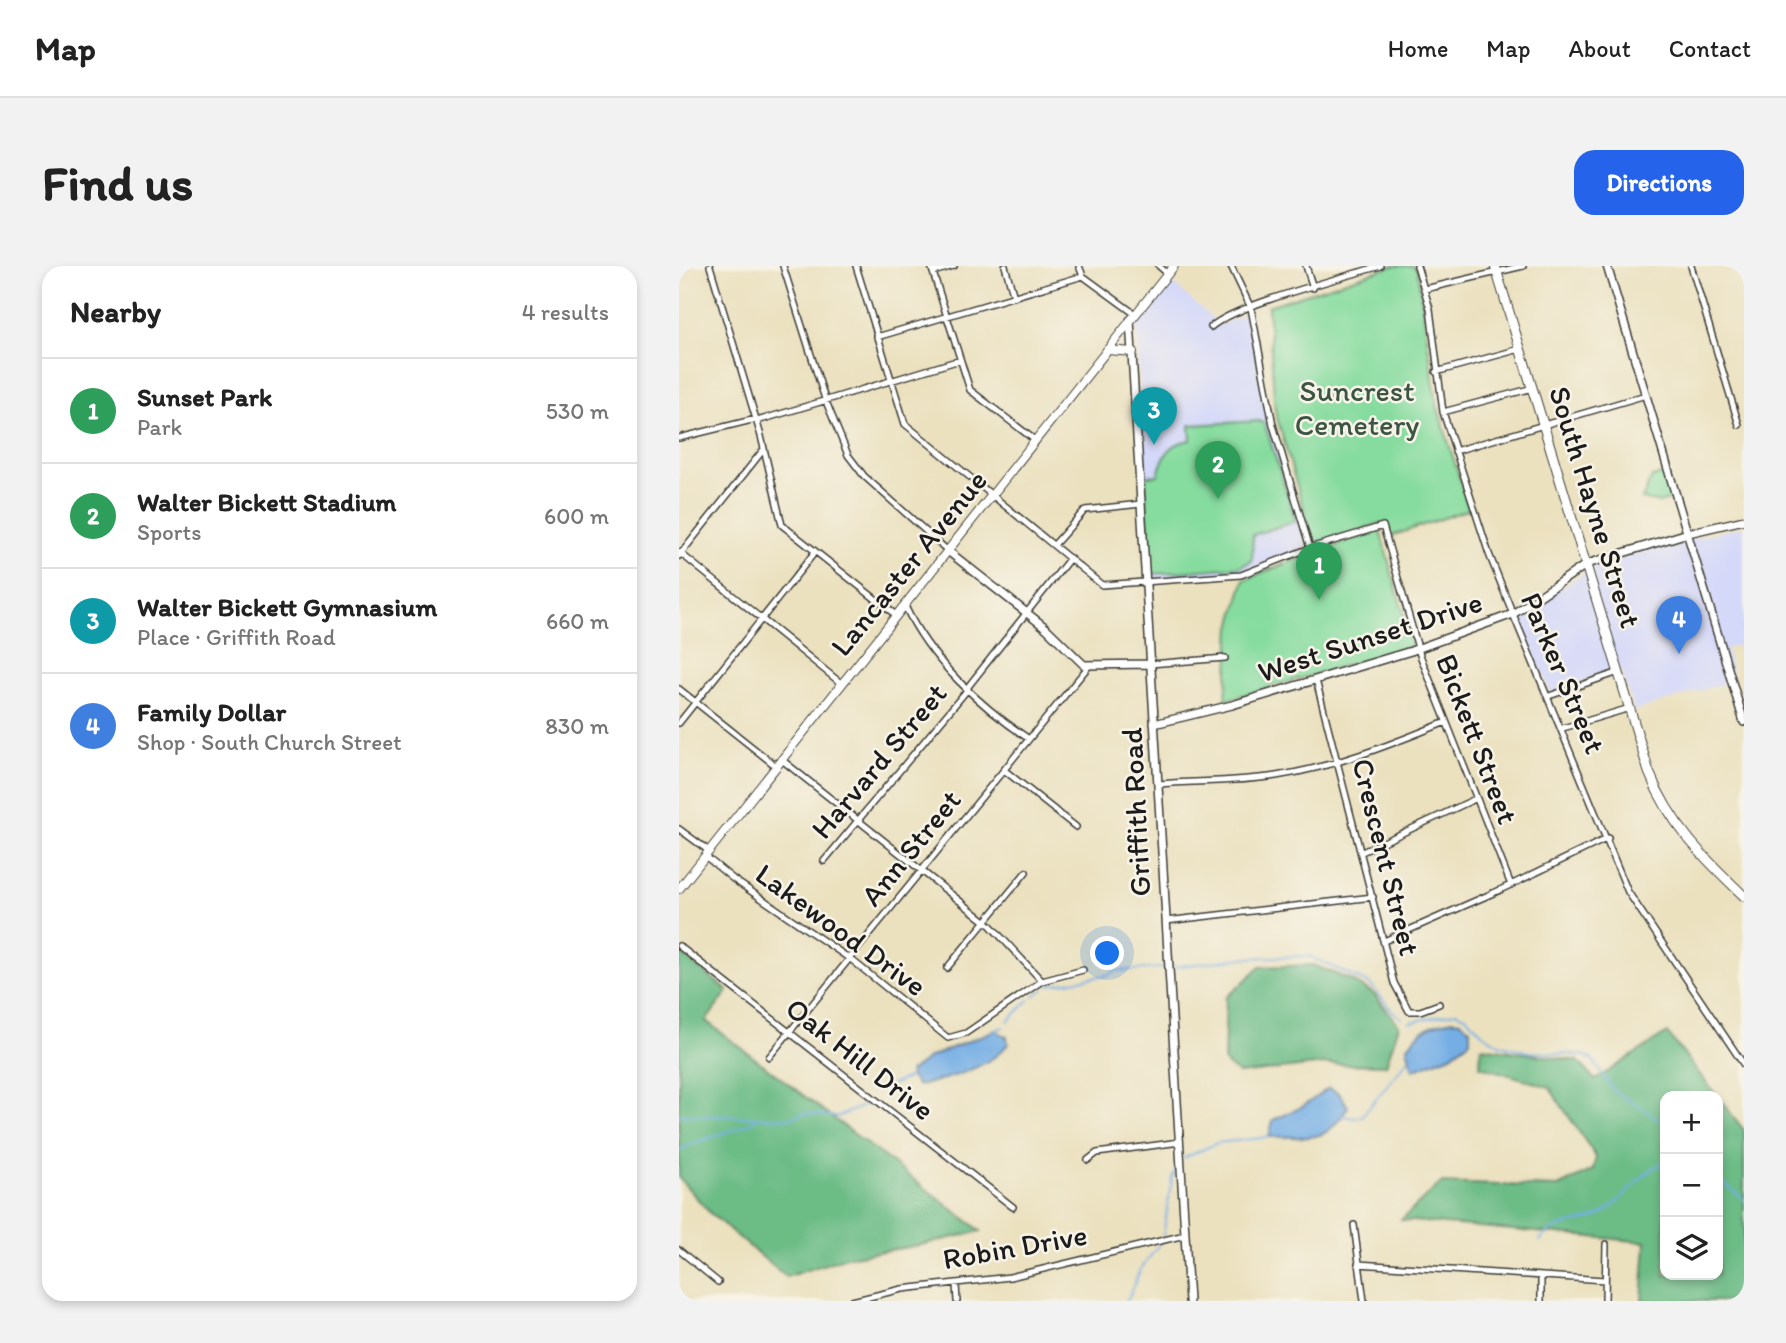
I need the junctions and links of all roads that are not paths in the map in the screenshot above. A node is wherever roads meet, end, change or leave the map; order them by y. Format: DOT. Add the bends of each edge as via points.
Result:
graph roads {
  1 [pos="710,266"];
  2 [pos="793,266"];
  3 [pos="856,266"];
  4 [pos="954,266"];
  5 [pos="1005,266"];
  6 [pos="1079,266"];
  7 [pos="1160,266"];
  8 [pos="1174,266"];
  9 [pos="1231,266"];
  10 [pos="1306,266"];
  11 [pos="1380,266"];
  12 [pos="1417,266"];
  13 [pos="1523,266"];
  14 [pos="1607,266"];
  15 [pos="1691,266"];
  16 [pos="784,267"];
  17 [pos="932,269"];
  18 [pos="1496,269"];
  19 [pos="1168,275"];
  20 [pos="1083,276"];
  21 [pos="1313,288"];
  22 [pos="1425,289"];
  23 [pos="1014,297"];
  24 [pos="1251,308"];
  25 [pos="946,316"];
  26 [pos="1133,317"];
  27 [pos="1211,327"];
  28 [pos="877,337"];
  29 [pos="1520,349"];
  30 [pos="1107,350"];
  31 [pos="1133,352"];
  32 [pos="960,360"];
  33 [pos="1436,372"];
  34 [pos="890,380"];
  35 [pos="1533,388"];
  36 [pos="1646,396"];
  37 [pos="825,399"];
  38 [pos="1443,412"];
  39 [pos="756,420"];
  40 [pos="1739,425"];
  41 [pos="1544,426"];
  42 [pos="679,438"];
  43 [pos="1036,441"];
  44 [pos="764,449"];
  45 [pos="1455,451"];
  46 [pos="992,497"];
  47 [pos="1142,504"];
  48 [pos="1744,520"];
  49 [pos="1688,533"];
  50 [pos="1053,545"];
  51 [pos="1310,548"];
  52 [pos="948,551"];
  53 [pos="815,552"];
  54 [pos="680,554"];
  55 [pos="1070,558"];
  56 [pos="1587,564"];
  57 [pos="1145,584"];
  58 [pos="905,606"];
  59 [pos="1027,613"];
  60 [pos="1513,614"];
  61 [pos="897,616"];
  62 [pos="762,618"];
  63 [pos="1417,648"];
  64 [pos="1225,657"];
  65 [pos="1150,664"];
  66 [pos="1088,667"];
  67 [pos="1619,672"];
  68 [pos="1316,680"];
  69 [pos="842,684"];
  70 [pos="679,689"];
  71 [pos="967,689"];
  72 [pos="1549,696"];
  73 [pos="696,702"];
  74 [pos="1630,708"];
  75 [pos="1446,722"];
  76 [pos="1744,722"];
  77 [pos="679,723"];
  78 [pos="1154,724"];
  79 [pos="1563,728"];
  80 [pos="1030,739"];
  81 [pos="1340,761"];
  82 [pos="779,763"];
  83 [pos="1004,770"];
  84 [pos="1157,784"];
  85 [pos="1475,799"];
  86 [pos="859,820"];
  87 [pos="1076,827"];
  88 [pos="679,829"];
  89 [pos="1608,838"];
  90 [pos="1362,852"];
  91 [pos="707,854"];
  92 [pos="824,861"];
  93 [pos="922,869"];
  94 [pos="1026,873"];
  95 [pos="1511,885"];
  96 [pos="679,889"];
  97 [pos="1744,896"];
  98 [pos="1373,897"];
  99 [pos="1166,921"];
  100 [pos="985,922"];
  101 [pos="1384,940"];
  102 [pos="679,946"];
  103 [pos="851,959"];
  104 [pos="947,968"];
  105 [pos="1083,970"];
  106 [pos="1042,981"];
  107 [pos="1439,1004"];
  108 [pos="789,1033"];
  109 [pos="769,1057"];
  110 [pos="1744,1065"];
  111 [pos="1180,1142"];
  112 [pos="1088,1160"];
  113 [pos="1013,1207"];
  114 [pos="1354,1225"];
  115 [pos="1185,1234"];
  116 [pos="1606,1244"];
  117 [pos="679,1250"];
  118 [pos="1358,1264"];
  119 [pos="1541,1276"];
  120 [pos="1605,1280"];
  121 [pos="718,1282"];
  122 [pos="956,1284"];
  123 [pos="852,1301"];
  124 [pos="957,1301"];
  125 [pos="1189,1301"];
  126 [pos="1364,1301"];
  127 [pos="1541,1301"];
  128 [pos="1605,1301"];
  1 -- 39 [label="street"];
  2 -- 16 [label="street"];
  3 -- 28 [label="street"];
  4 -- 17 [label="street"];
  5 -- 23 [label="street"];
  6 -- 20 [label="street"];
  7 -- 19 [label="street"];
  8 -- 19 [label="main road, Lancaster Avenue"];
  9 -- 24 [label="street"];
  10 -- 21 [label="street"];
  11 -- 21 [label="street"];
  12 -- 22 [label="street, Parker Street"];
  13 -- 18 [label="street"];
  14 -- 36 [label="street"];
  15 -- 40 [label="street"];
  16 -- 37 [label="street"];
  17 -- 25 [label="street"];
  18 -- 22 [label="street"];
  18 -- 29 [label="main road, South Hayne Street"];
  19 -- 26 [label="main road, Lancaster Avenue"];
  20 -- 23 [label="street"];
  20 -- 26 [label="street"];
  21 -- 24 [label="street"];
  22 -- 33 [label="street, Parker Street"];
  23 -- 25 [label="street"];
  24 -- 27 [label="street"];
  24 -- 51 [label="street" via="1275,432"];
  25 -- 28 [label="street"];
  25 -- 32 [label="street"];
  26 -- 30 [label="main road, Lancaster Avenue"];
  26 -- 31 [label="street, Griffith Road"];
  28 -- 34 [label="street"];
  29 -- 33 [label="street"];
  29 -- 35 [label="main road, South Hayne Street"];
  30 -- 31 [label="main road"];
  30 -- 43 [label="main road, Lancaster Avenue"];
  31 -- 47 [label="street, Griffith Road"];
  32 -- 34 [label="street"];
  32 -- 43 [label="street" via="970,390"];
  33 -- 38 [label="street, Parker Street"];
  34 -- 37 [label="street"];
  34 -- 46 [label="street" via="905,424"];
  35 -- 38 [label="street"];
  35 -- 41 [label="main road, South Hayne Street"];
  36 -- 41 [label="street"];
  36 -- 49 [label="street"];
  37 -- 39 [label="street"];
  37 -- 52 [label="street" via="841,442 864,476"];
  38 -- 45 [label="street, Parker Street"];
  39 -- 42 [label="street"];
  39 -- 44 [label="street"];
  41 -- 45 [label="street"];
  41 -- 56 [label="main road, South Hayne Street"];
  43 -- 46 [label="main road, Lancaster Avenue"];
  44 -- 53 [label="street" via="782,524"];
  44 -- 54 [label="street"];
  45 -- 60 [label="street, Parker Street"];
  46 -- 50 [label="street"];
  46 -- 52 [label="main road, Lancaster Avenue"];
  47 -- 50 [label="street" via="1085,510"];
  47 -- 57 [label="street, Griffith Road"];
  48 -- 49 [label="street, West Sunset Drive"];
  49 -- 56 [label="street, West Sunset Drive"];
  49 -- 76 [label="street"];
  50 -- 55 [label="street"];
  51 -- 57 [label="street" via="1241,575"];
  51 -- 63 [label="street, Bickett Street" via="1383,526"];
  52 -- 58 [label="main road, Lancaster Avenue"];
  52 -- 59 [label="street"];
  53 -- 61 [label="street"];
  53 -- 62 [label="street"];
  54 -- 62 [label="street"];
  55 -- 57 [label="street" via="1102,585"];
  55 -- 59 [label="street, Harvard Street"];
  56 -- 60 [label="street, West Sunset Drive"];
  56 -- 67 [label="main road, South Hayne Street"];
  57 -- 65 [label="street, Griffith Road"];
  58 -- 61 [label="main road, Lancaster Avenue"];
  58 -- 71 [label="street" via="924,642"];
  59 -- 66 [label="street"];
  59 -- 71 [label="street, Harvard Street"];
  60 -- 63 [label="street, West Sunset Drive"];
  60 -- 72 [label="street, Parker Street"];
  61 -- 69 [label="main road, Lancaster Avenue"];
  62 -- 69 [label="street"];
  62 -- 73 [label="street"];
  63 -- 68 [label="street, West Sunset Drive"];
  63 -- 75 [label="street, Bickett Street"];
  64 -- 65 [label="street"];
  65 -- 66 [label="street"];
  65 -- 78 [label="street, Griffith Road"];
  66 -- 80 [label="street, Ann Street"];
  67 -- 72 [label="street"];
  67 -- 74 [label="main road, South Hayne Street"];
  68 -- 78 [label="street, West Sunset Drive"];
  68 -- 81 [label="street, Crescent Street"];
  69 -- 82 [label="main road, Lancaster Avenue"];
  70 -- 73 [label="street"];
  71 -- 80 [label="street"];
  71 -- 86 [label="street, Harvard Street"];
  72 -- 79 [label="street, Parker Street"];
  73 -- 77 [label="street"];
  73 -- 82 [label="street"];
  74 -- 79 [label="street"];
  74 -- 97 [label="main road, South Hayne Street" via="1649,772 1668,815 1693,848"];
  75 -- 81 [label="street"];
  75 -- 85 [label="street, Bickett Street"];
  78 -- 84 [label="street, Griffith Road"];
  79 -- 89 [label="street, Parker Street"];
  80 -- 83 [label="street, Ann Street"];
  81 -- 84 [label="street" via="1268,777"];
  81 -- 90 [label="street, Crescent Street"];
  82 -- 86 [label="street"];
  82 -- 91 [label="main road, Lancaster Avenue"];
  83 -- 87 [label="street"];
  83 -- 93 [label="street, Ann Street"];
  84 -- 99 [label="street, Griffith Road"];
  85 -- 90 [label="street"];
  85 -- 95 [label="street, Bickett Street"];
  86 -- 92 [label="street, Harvard Street"];
  86 -- 93 [label="street"];
  88 -- 91 [label="street, Lakewood Drive"];
  89 -- 95 [label="street"];
  89 -- 110 [label="street, Parker Street" via="1628,892"];
  90 -- 98 [label="street, Crescent Street"];
  91 -- 96 [label="main road, Lancaster Avenue"];
  91 -- 103 [label="street, Lakewood Drive" via="776,910"];
  93 -- 100 [label="street"];
  93 -- 103 [label="street, Ann Street"];
  94 -- 100 [label="street"];
  95 -- 101 [label="street"];
  98 -- 99 [label="street"];
  98 -- 101 [label="street, Crescent Street"];
  99 -- 111 [label="street, Griffith Road"];
  100 -- 104 [label="street"];
  100 -- 106 [label="street"];
  101 -- 107 [label="street, Crescent Street" via="1394,983 1409,1011"];
  102 -- 108 [label="street, Oak Hill Drive"];
  103 -- 106 [label="street, Lakewood Drive" via="942,1035 952,1038 992,1017"];
  103 -- 108 [label="street, Ann Street"];
  105 -- 106 [label="street"];
  108 -- 109 [label="street, Ann Street"];
  108 -- 113 [label="street, Oak Hill Drive"];
  111 -- 112 [label="street" via="1097,1153"];
  111 -- 115 [label="street, Griffith Road"];
  114 -- 118 [label="street"];
  115 -- 122 [label="street, Robin Drive" via="1010,1277"];
  115 -- 125 [label="street, Griffith Road"];
  116 -- 120 [label="street"];
  117 -- 121 [label="street"];
  118 -- 119 [label="street"];
  118 -- 126 [label="street"];
  119 -- 120 [label="street"];
  119 -- 127 [label="street"];
  120 -- 128 [label="street"];
  122 -- 123 [label="street, Robin Drive" via="902,1289"];
  122 -- 124 [label="street"];
}
